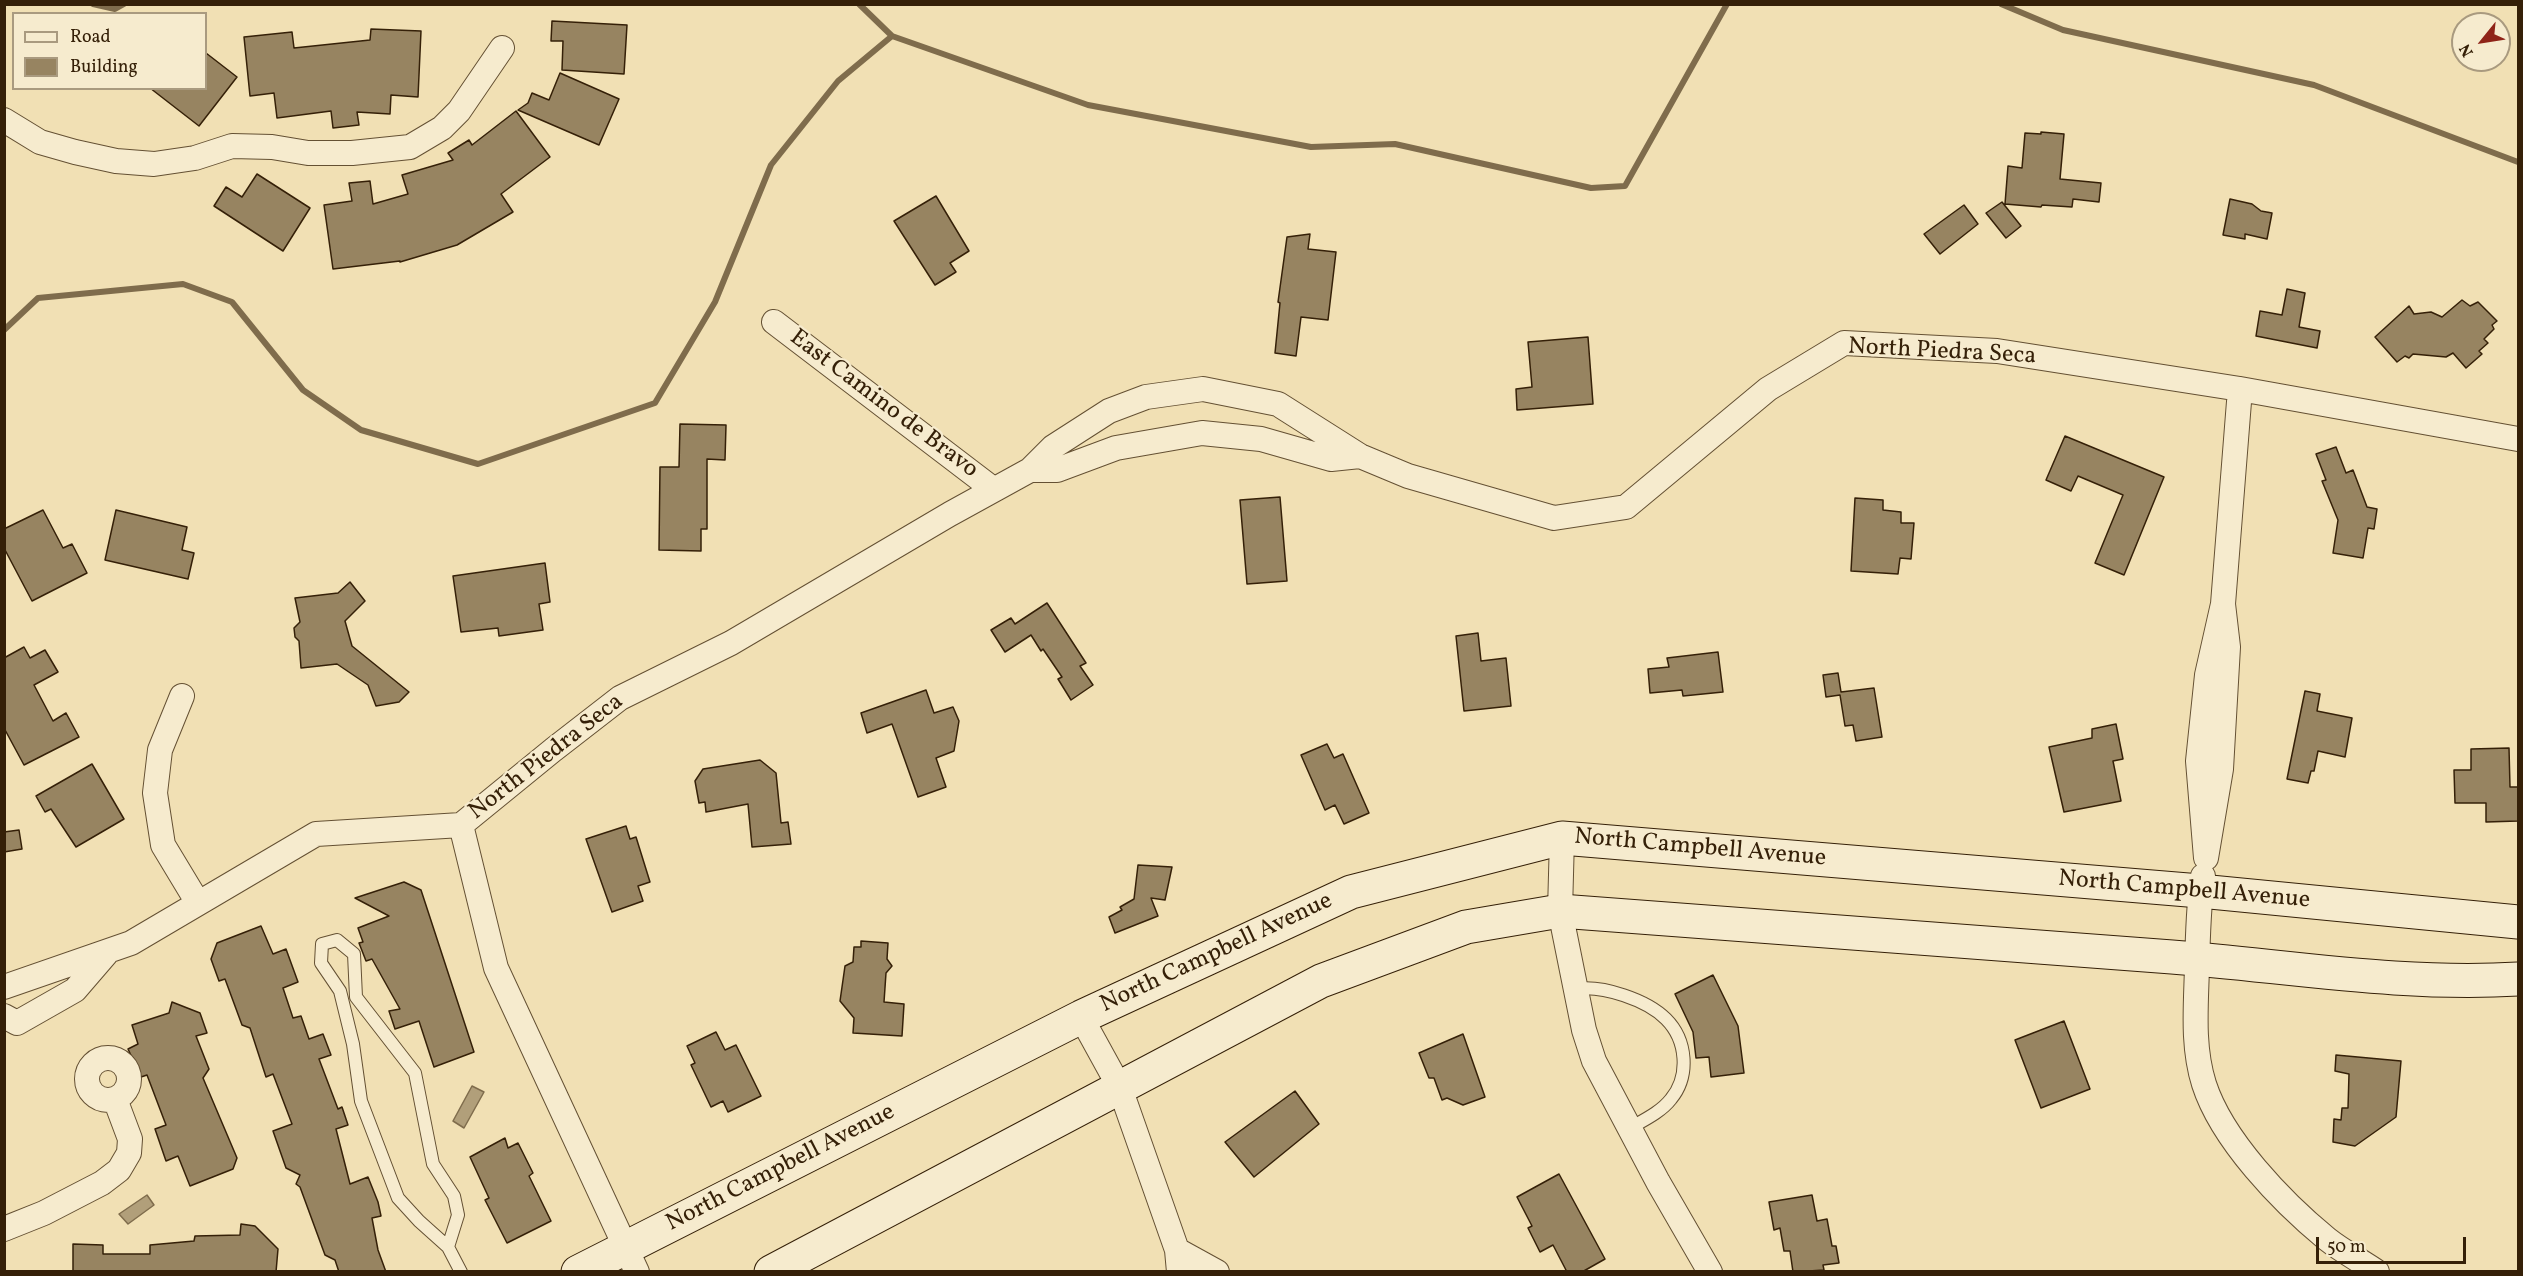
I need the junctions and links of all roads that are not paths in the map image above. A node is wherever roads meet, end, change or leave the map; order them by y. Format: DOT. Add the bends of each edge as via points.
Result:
graph roads {
  1 [pos="502,48"];
  2 [pos="4,120"];
  3 [pos="774,321"];
  4 [pos="2240,389"];
  5 [pos="2516,437"];
  6 [pos="1360,456"];
  7 [pos="1030,470"];
  8 [pos="993,489"];
  9 [pos="182,696"];
  10 [pos="461,825"];
  11 [pos="1562,838"];
  12 [pos="2200,891"];
  13 [pos="198,903"];
  14 [pos="1560,911"];
  15 [pos="2518,922"];
  16 [pos="108,953"];
  17 [pos="2197,959"];
  18 [pos="2518,979"];
  19 [pos="4,987"];
  20 [pos="1576,989"];
  21 [pos="4,1016"];
  22 [pos="1082,1017"];
  23 [pos="1120,1088"];
  24 [pos="115,1099"];
  25 [pos="1630,1128"];
  26 [pos="4,1229"];
  27 [pos="448,1247"];
  28 [pos="631,1260"];
  29 [pos="1178,1261"];
  30 [pos="461,1272"];
  31 [pos="578,1272"];
  32 [pos="771,1272"];
  33 [pos="1217,1272"];
  34 [pos="1710,1272"];
  35 [pos="2377,1272"];
  1 -- 2 [label="street" via="459,111 442,128 410,147 319,153 232,146 195,158 154,164 116,161 40,142"];
  3 -- 8 [label="street, East Camino de Bravo"];
  4 -- 5 [label="street, North Piedra Seca"];
  4 -- 6 [label="street, North Piedra Seca" via="1997,351 1844,343 1768,389 1626,507 1554,518 1408,476"];
  4 -- 12 [label="street" via="2223,604 2207,675 2198,761 2206,858"];
  6 -- 7 [label="street, North Piedra Seca" via="1331,459 1261,439 1202,433 1116,448 1057,470"];
  6 -- 7 [label="street, North Piedra Seca" via="1278,404 1203,389 1146,398 1109,411 1053,447"];
  7 -- 8 [label="street, North Piedra Seca"];
  8 -- 10 [label="street, North Piedra Seca" via="732,643 620,698"];
  9 -- 13 [label="street" via="160,750 155,793 163,844"];
  10 -- 13 [label="street" via="316,834"];
  10 -- 28 [label="street, North Piedra Seca" via="496,968"];
  11 -- 12 [label="main road, North Campbell Avenue"];
  11 -- 14 [label="street"];
  11 -- 22 [label="main road, North Campbell Avenue" via="1351,892"];
  12 -- 15 [label="main road, North Campbell Avenue"];
  12 -- 17 [label="street"];
  13 -- 16 [label="street"];
  14 -- 17 [label="main road"];
  14 -- 20 [label="street"];
  14 -- 23 [label="main road" via="1466,927 1321,981"];
  16 -- 19 [label="street"];
  16 -- 21 [label="street" via="75,990 17,1023"];
  17 -- 18 [label="main road" via="2407,979"];
  17 -- 35 [label="street" via="2198,1064 2228,1132 2297,1211 2329,1241"];
  20 -- 25 [label="street" via="1594,1061"];
  20 -- 25 [label="lane" via="1604,989 1651,1008 1665,1019 1680,1043 1684,1061 1681,1083 1659,1110"];
  22 -- 23 [label="street"];
  22 -- 28 [label="main road, North Campbell Avenue"];
  23 -- 29 [label="street"];
  23 -- 32 [label="main road"];
  24 -- 26 [label="street" via="130,1139 129,1153 119,1170 102,1184"];
  25 -- 34 [label="street"];
  27 -- 27 [label="lane" via="458,1215 454,1196 433,1164 415,1072 356,998 354,954 337,940 322,944 321,963 340,992 353,1044 361,1101 398,1198"];
  27 -- 30 [label="lane"];
  28 -- 31 [label="main road, North Campbell Avenue"];
  29 -- 33 [label="street"];
}
